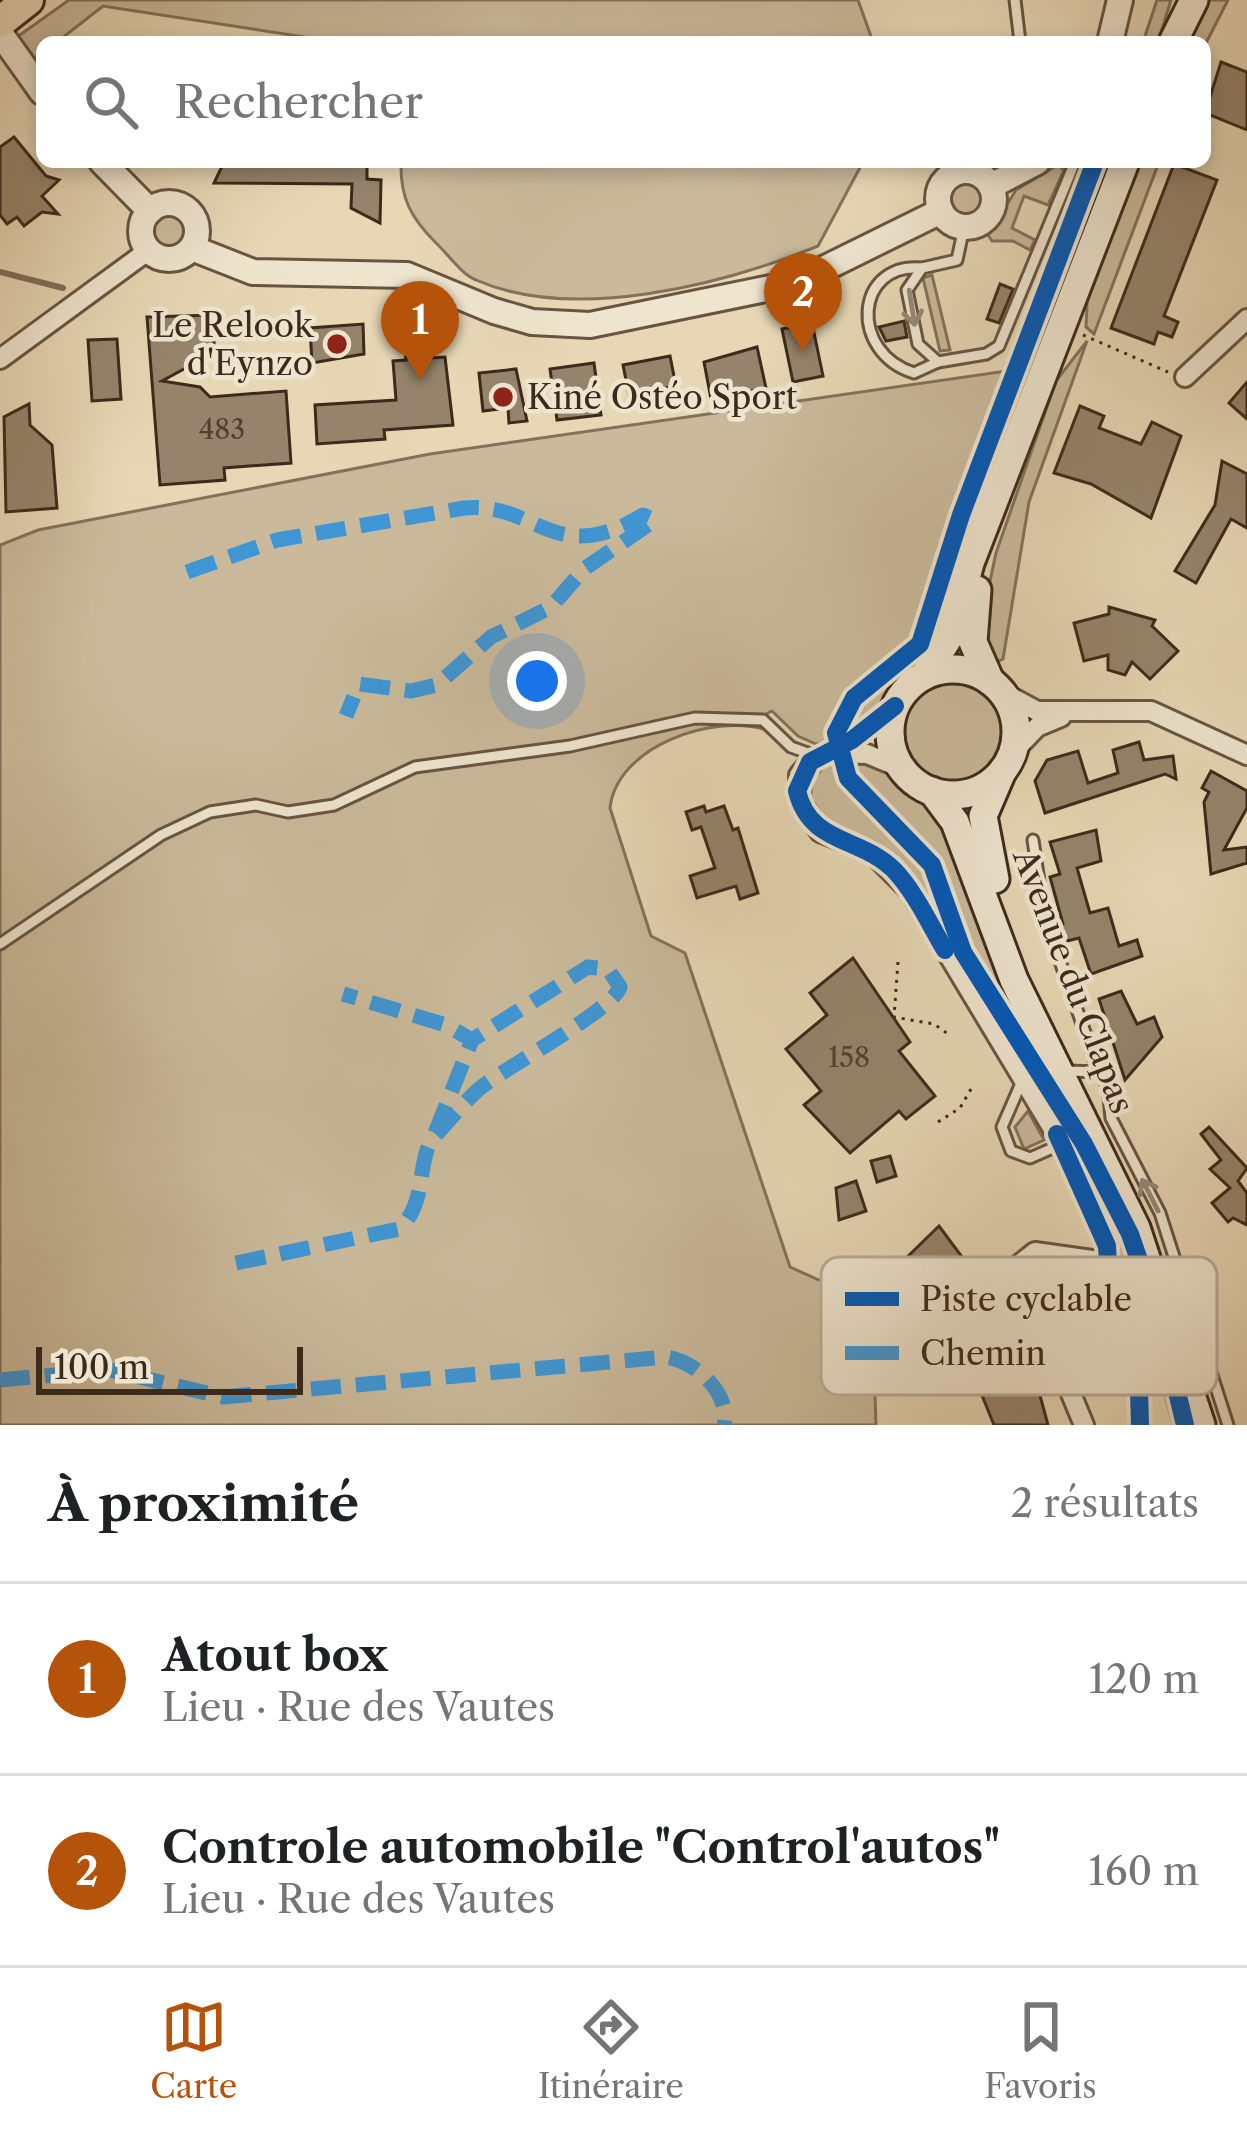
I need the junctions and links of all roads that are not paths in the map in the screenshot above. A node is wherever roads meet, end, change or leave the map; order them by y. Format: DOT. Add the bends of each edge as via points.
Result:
graph roads {
  1 [pos="1015,0"];
  2 [pos="1120,0"];
  3 [pos="1182,0"];
  4 [pos="1194,0"];
  5 [pos="0,33"];
  6 [pos="1019,36"];
  7 [pos="1111,36"];
  8 [pos="1173,36"];
  9 [pos="1174,36"];
  10 [pos="36,84"];
  11 [pos="108,168"];
  12 [pos="955,168"];
  13 [pos="959,168"];
  14 [pos="1026,168"];
  15 [pos="1073,168"];
  16 [pos="1123,168"];
  17 [pos="991,186"];
  18 [pos="149,211"];
  19 [pos="941,212"];
  20 [pos="964,227"];
  21 [pos="192,248"];
  22 [pos="149,250"];
  23 [pos="922,268"];
  24 [pos="1247,319"];
  25 [pos="0,359"];
  26 [pos="938,362"];
  27 [pos="1185,377"];
  28 [pos="989,521"];
  29 [pos="924,676"];
  30 [pos="996,686"];
  31 [pos="895,706"];
  32 [pos="1077,712"];
  33 [pos="823,754"];
  34 [pos="1247,755"];
  35 [pos="1007,763"];
  36 [pos="901,768"];
  37 [pos="932,791"];
  38 [pos="1033,840"];
  39 [pos="0,944"];
  40 [pos="1068,1071"];
  41 [pos="1099,1072"];
  42 [pos="1023,1075"];
  43 [pos="1062,1144"];
  44 [pos="1098,1146"];
  45 [pos="1029,1257"];
  46 [pos="1070,1257"];
  47 [pos="1106,1257"];
  48 [pos="1146,1257"];
  49 [pos="1174,1257"];
  50 [pos="1217,1391"];
  51 [pos="1072,1395"];
  52 [pos="1139,1395"];
  53 [pos="1191,1395"];
  54 [pos="1084,1425"];
  55 [pos="1140,1425"];
  56 [pos="1198,1425"];
  57 [pos="1228,1425"];
  1 -- 6 [label="lane"];
  2 -- 7 [label="street"];
  3 -- 8 [label="main road"];
  4 -- 9 [label="main road"];
  5 -- 10 [label="street"];
  11 -- 18 [label="street"];
  12 -- 19 [label="street" via="940,188"];
  13 -- 17 [label="street"];
  14 -- 17 [label="street"];
  15 -- 26 [label="lane" via="999,346"];
  16 -- 28 [label="main road"];
  17 -- 20 [label="street" via="986,219"];
  18 -- 21 [label="street" via="168,203 188,210 197,228"];
  18 -- 22 [label="street" via="142,235"];
  19 -- 20 [label="street"];
  19 -- 21 [label="street" via="795,283 590,326 513,316 407,275 253,272"];
  20 -- 23 [label="lane" via="957,260"];
  21 -- 22 [label="street" via="168,259"];
  22 -- 25 [label="street"];
  23 -- 26 [label="lane, one-way" via="907,290 918,344"];
  23 -- 26 [label="lane" via="884,281 866,311 885,360 914,373"];
  24 -- 27 [label="street"];
  28 -- 29 [label="main road" via="951,634"];
  28 -- 30 [label="main road" via="972,634"];
  29 -- 30 [label="main road" via="954,669"];
  29 -- 31 [label="main road"];
  30 -- 32 [label="street" via="1030,710"];
  30 -- 35 [label="main road" via="1013,714"];
  31 -- 33 [label="street"];
  31 -- 36 [label="main road" via="890,738"];
  32 -- 34 [label="street" via="1151,711"];
  32 -- 35 [label="street" via="1036,727"];
  33 -- 36 [label="street" via="867,754"];
  33 -- 39 [label="lane" via="791,747 763,721 695,718 570,746 415,767 334,805 210,812 161,835"];
  33 -- 42 [label="street" via="797,785 806,816 820,832 871,852 895,872"];
  35 -- 37 [label="main road" via="973,792"];
  35 -- 40 [label="main road, Avenue du Clapas" via="985,805 985,847"];
  36 -- 37 [label="main road"];
  37 -- 44 [label="main road, Avenue du Clapas" via="955,822 1014,980"];
  38 -- 41 [label="lane" via="1044,916"];
  40 -- 41 [label="lane"];
  40 -- 44 [label="main road, Avenue du Clapas"];
  49 -- 41 [label="lane, one-way" via="1111,1118"];
  42 -- 43 [label="street"];
  42 -- 43 [label="lane" via="1003,1137 1030,1158"];
  43 -- 47 [label="street"];
  44 -- 48 [label="main road, Avenue du Clapas"];
  45 -- 46 [label="street"];
  57 -- 50 [label="lane, one-way"];
  51 -- 54 [label="street"];
  52 -- 55 [label="street"];
  53 -- 56 [label="main road, Avenue du Clapas"];
}
